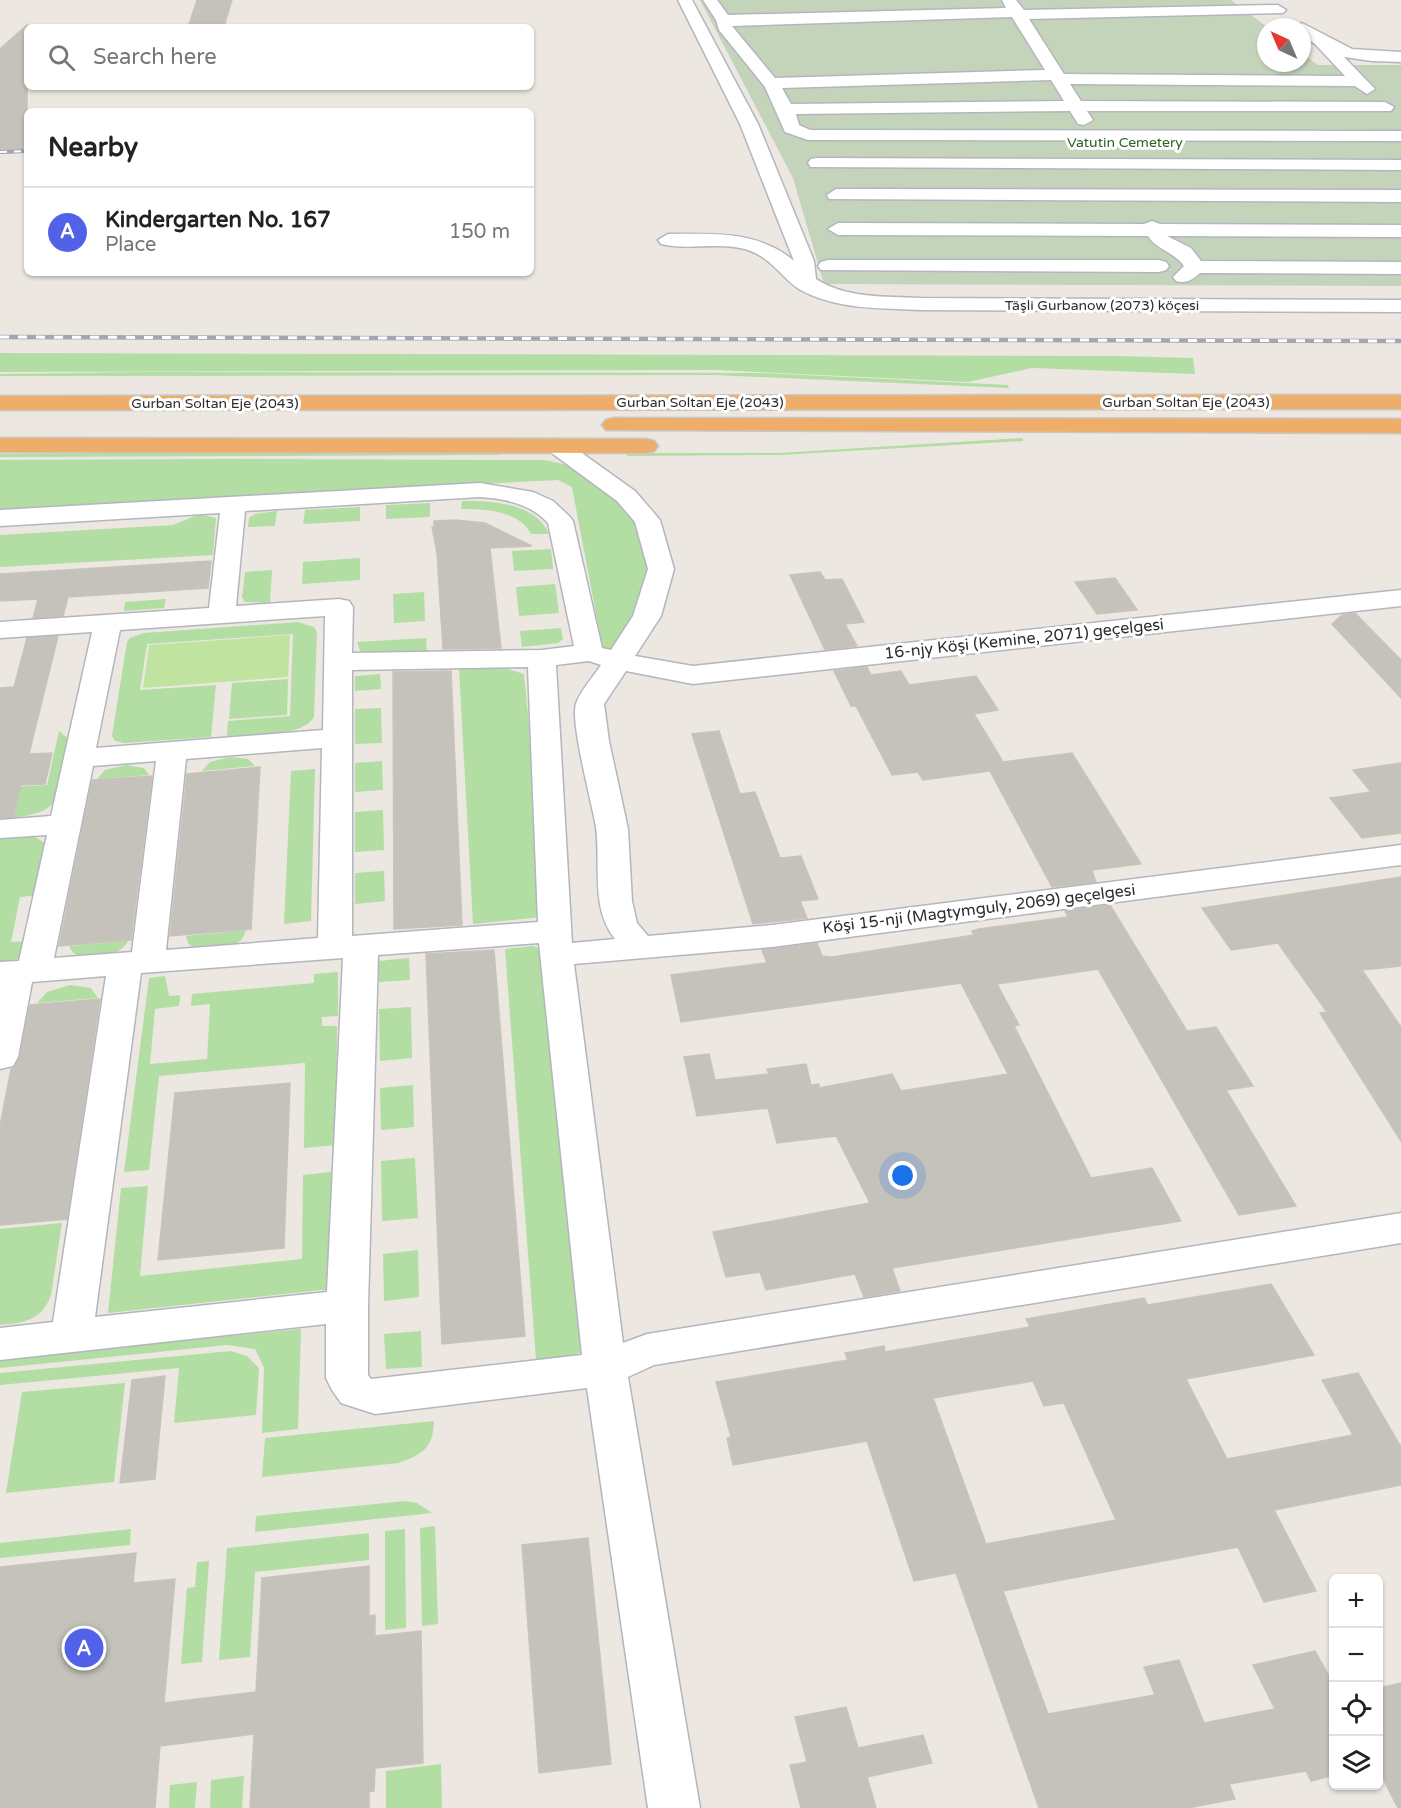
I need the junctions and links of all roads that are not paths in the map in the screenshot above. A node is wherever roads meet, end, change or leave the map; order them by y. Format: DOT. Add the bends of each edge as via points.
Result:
graph roads {
  1 [pos="685,0"];
  2 [pos="710,0"];
  3 [pos="1272,5"];
  4 [pos="1015,9"];
  5 [pos="1288,18"];
  6 [pos="724,20"];
  7 [pos="1311,36"];
  8 [pos="1323,45"];
  9 [pos="1401,57"];
  10 [pos="1057,77"];
  11 [pos="1359,81"];
  12 [pos="770,82"];
  13 [pos="1075,106"];
  14 [pos="1385,107"];
  15 [pos="788,109"];
  16 [pos="1401,123"];
  17 [pos="1093,134"];
  18 [pos="1401,135"];
  19 [pos="817,162"];
  20 [pos="1112,164"];
  21 [pos="1401,165"];
  22 [pos="836,195"];
  23 [pos="1132,196"];
  24 [pos="1401,196"];
  25 [pos="838,229"];
  26 [pos="1401,231"];
  27 [pos="1157,235"];
  28 [pos="668,240"];
  29 [pos="828,266"];
  30 [pos="1159,266"];
  31 [pos="1401,268"];
  32 [pos="1189,276"];
  33 [pos="806,284"];
  34 [pos="1401,306"];
  35 [pos="0,385"];
  36 [pos="959,402"];
  37 [pos="1401,402"];
  38 [pos="0,403"];
  39 [pos="0,424"];
  40 [pos="975,426"];
  41 [pos="1401,426"];
  42 [pos="0,445"];
  43 [pos="557,446"];
  44 [pos="233,505"];
  45 [pos="0,518"];
  46 [pos="1401,598"];
  47 [pos="222,615"];
  48 [pos="108,623"];
  49 [pos="0,630"];
  50 [pos="604,657"];
  51 [pos="542,658"];
  52 [pos="338,662"];
  53 [pos="339,738"];
  54 [pos="172,751"];
  55 [pos="80,758"];
  56 [pos="66,824"];
  57 [pos="0,829"];
  58 [pos="1401,855"];
  59 [pos="555,943"];
  60 [pos="348,946"];
  61 [pos="640,948"];
  62 [pos="136,963"];
  63 [pos="17,972"];
  64 [pos="0,1057"];
  65 [pos="1401,1228"];
  66 [pos="347,1306"];
  67 [pos="71,1338"];
  68 [pos="0,1344"];
  69 [pos="605,1369"];
  70 [pos="674,1808"];
  1 -- 33 [label="street" via="749,124 804,261"];
  2 -- 6 [label="street"];
  3 -- 4 [label="street"];
  3 -- 5 [label="street"];
  4 -- 6 [label="street"];
  4 -- 10 [label="street"];
  6 -- 12 [label="street" via="724,27"];
  7 -- 8 [label="street"];
  8 -- 9 [label="street" via="1348,53"];
  8 -- 11 [label="street"];
  10 -- 11 [label="street"];
  10 -- 12 [label="street"];
  10 -- 13 [label="street"];
  11 -- 14 [label="street"];
  12 -- 15 [label="street"];
  13 -- 14 [label="street"];
  13 -- 15 [label="street"];
  13 -- 17 [label="street"];
  14 -- 16 [label="street"];
  15 -- 17 [label="street" via="791,128 808,135"];
  17 -- 18 [label="street"];
  17 -- 20 [label="street"];
  19 -- 20 [label="street"];
  20 -- 21 [label="street"];
  20 -- 23 [label="street"];
  22 -- 23 [label="street"];
  23 -- 24 [label="street"];
  23 -- 27 [label="street"];
  25 -- 27 [label="street"];
  26 -- 27 [label="street"];
  27 -- 30 [label="street" via="1151,253"];
  27 -- 32 [label="street" via="1184,252"];
  28 -- 33 [label="street" via="711,240 758,248 775,256"];
  29 -- 30 [label="street"];
  30 -- 32 [label="street"];
  31 -- 32 [label="street"];
  33 -- 34 [label="street, Täşli Gurbanow (2073) köçesi" via="845,298 921,304"];
  35 -- 36 [label="highway" via="748,384"];
  36 -- 37 [label="highway, Gurban Soltan Eje (2043)"];
  36 -- 38 [label="highway, Gurban Soltan Eje (2043)"];
  39 -- 40 [label="highway, Gurban Soltan Eje (2043)"];
  40 -- 41 [label="highway, Gurban Soltan Eje (2043)"];
  40 -- 43 [label="highway" via="750,446"];
  42 -- 43 [label="highway"];
  43 -- 50 [label="street" via="626,496 647,520 661,569 647,616"];
  44 -- 45 [label="street"];
  44 -- 47 [label="street"];
  44 -- 50 [label="street" via="480,490 531,498 552,510 560,521"];
  46 -- 50 [label="street, 16-njy Köşi (Kemine, 2071) geçelgesi" via="693,675"];
  47 -- 48 [label="street"];
  47 -- 52 [label="street" via="339,607"];
  48 -- 49 [label="street"];
  48 -- 55 [label="street"];
  50 -- 51 [label="street, 16-njy Köşi (Kemine, 2071) geçelgesi"];
  50 -- 61 [label="street" via="590,704 594,741 612,829 621,925"];
  51 -- 52 [label="street, 16-njy Köşi (Kemine, 2071) geçelgesi"];
  51 -- 59 [label="street"];
  52 -- 53 [label="street"];
  53 -- 54 [label="street"];
  53 -- 60 [label="street"];
  54 -- 55 [label="street"];
  54 -- 62 [label="street"];
  55 -- 56 [label="street"];
  56 -- 57 [label="street"];
  56 -- 63 [label="street"];
  58 -- 61 [label="street, Köşi 15-nji (Magtymguly, 2069) geçelgesi" via="772,936"];
  59 -- 60 [label="street, Köşi 15-nji (Magtymguly, 2069) geçelgesi"];
  59 -- 61 [label="street, Köşi 15-nji (Magtymguly, 2069) geçelgesi"];
  59 -- 69 [label="street"];
  60 -- 62 [label="street, Köşi 15-nji (Magtymguly, 2069) geçelgesi"];
  60 -- 66 [label="street"];
  62 -- 63 [label="street, Köşi 15-nji (Magtymguly, 2069) geçelgesi"];
  62 -- 67 [label="street"];
  63 -- 64 [label="street"];
  65 -- 69 [label="street" via="647,1350"];
  66 -- 67 [label="street"];
  66 -- 69 [label="street" via="347,1378 356,1391 375,1396"];
  67 -- 68 [label="street"];
  69 -- 70 [label="street"];
}
